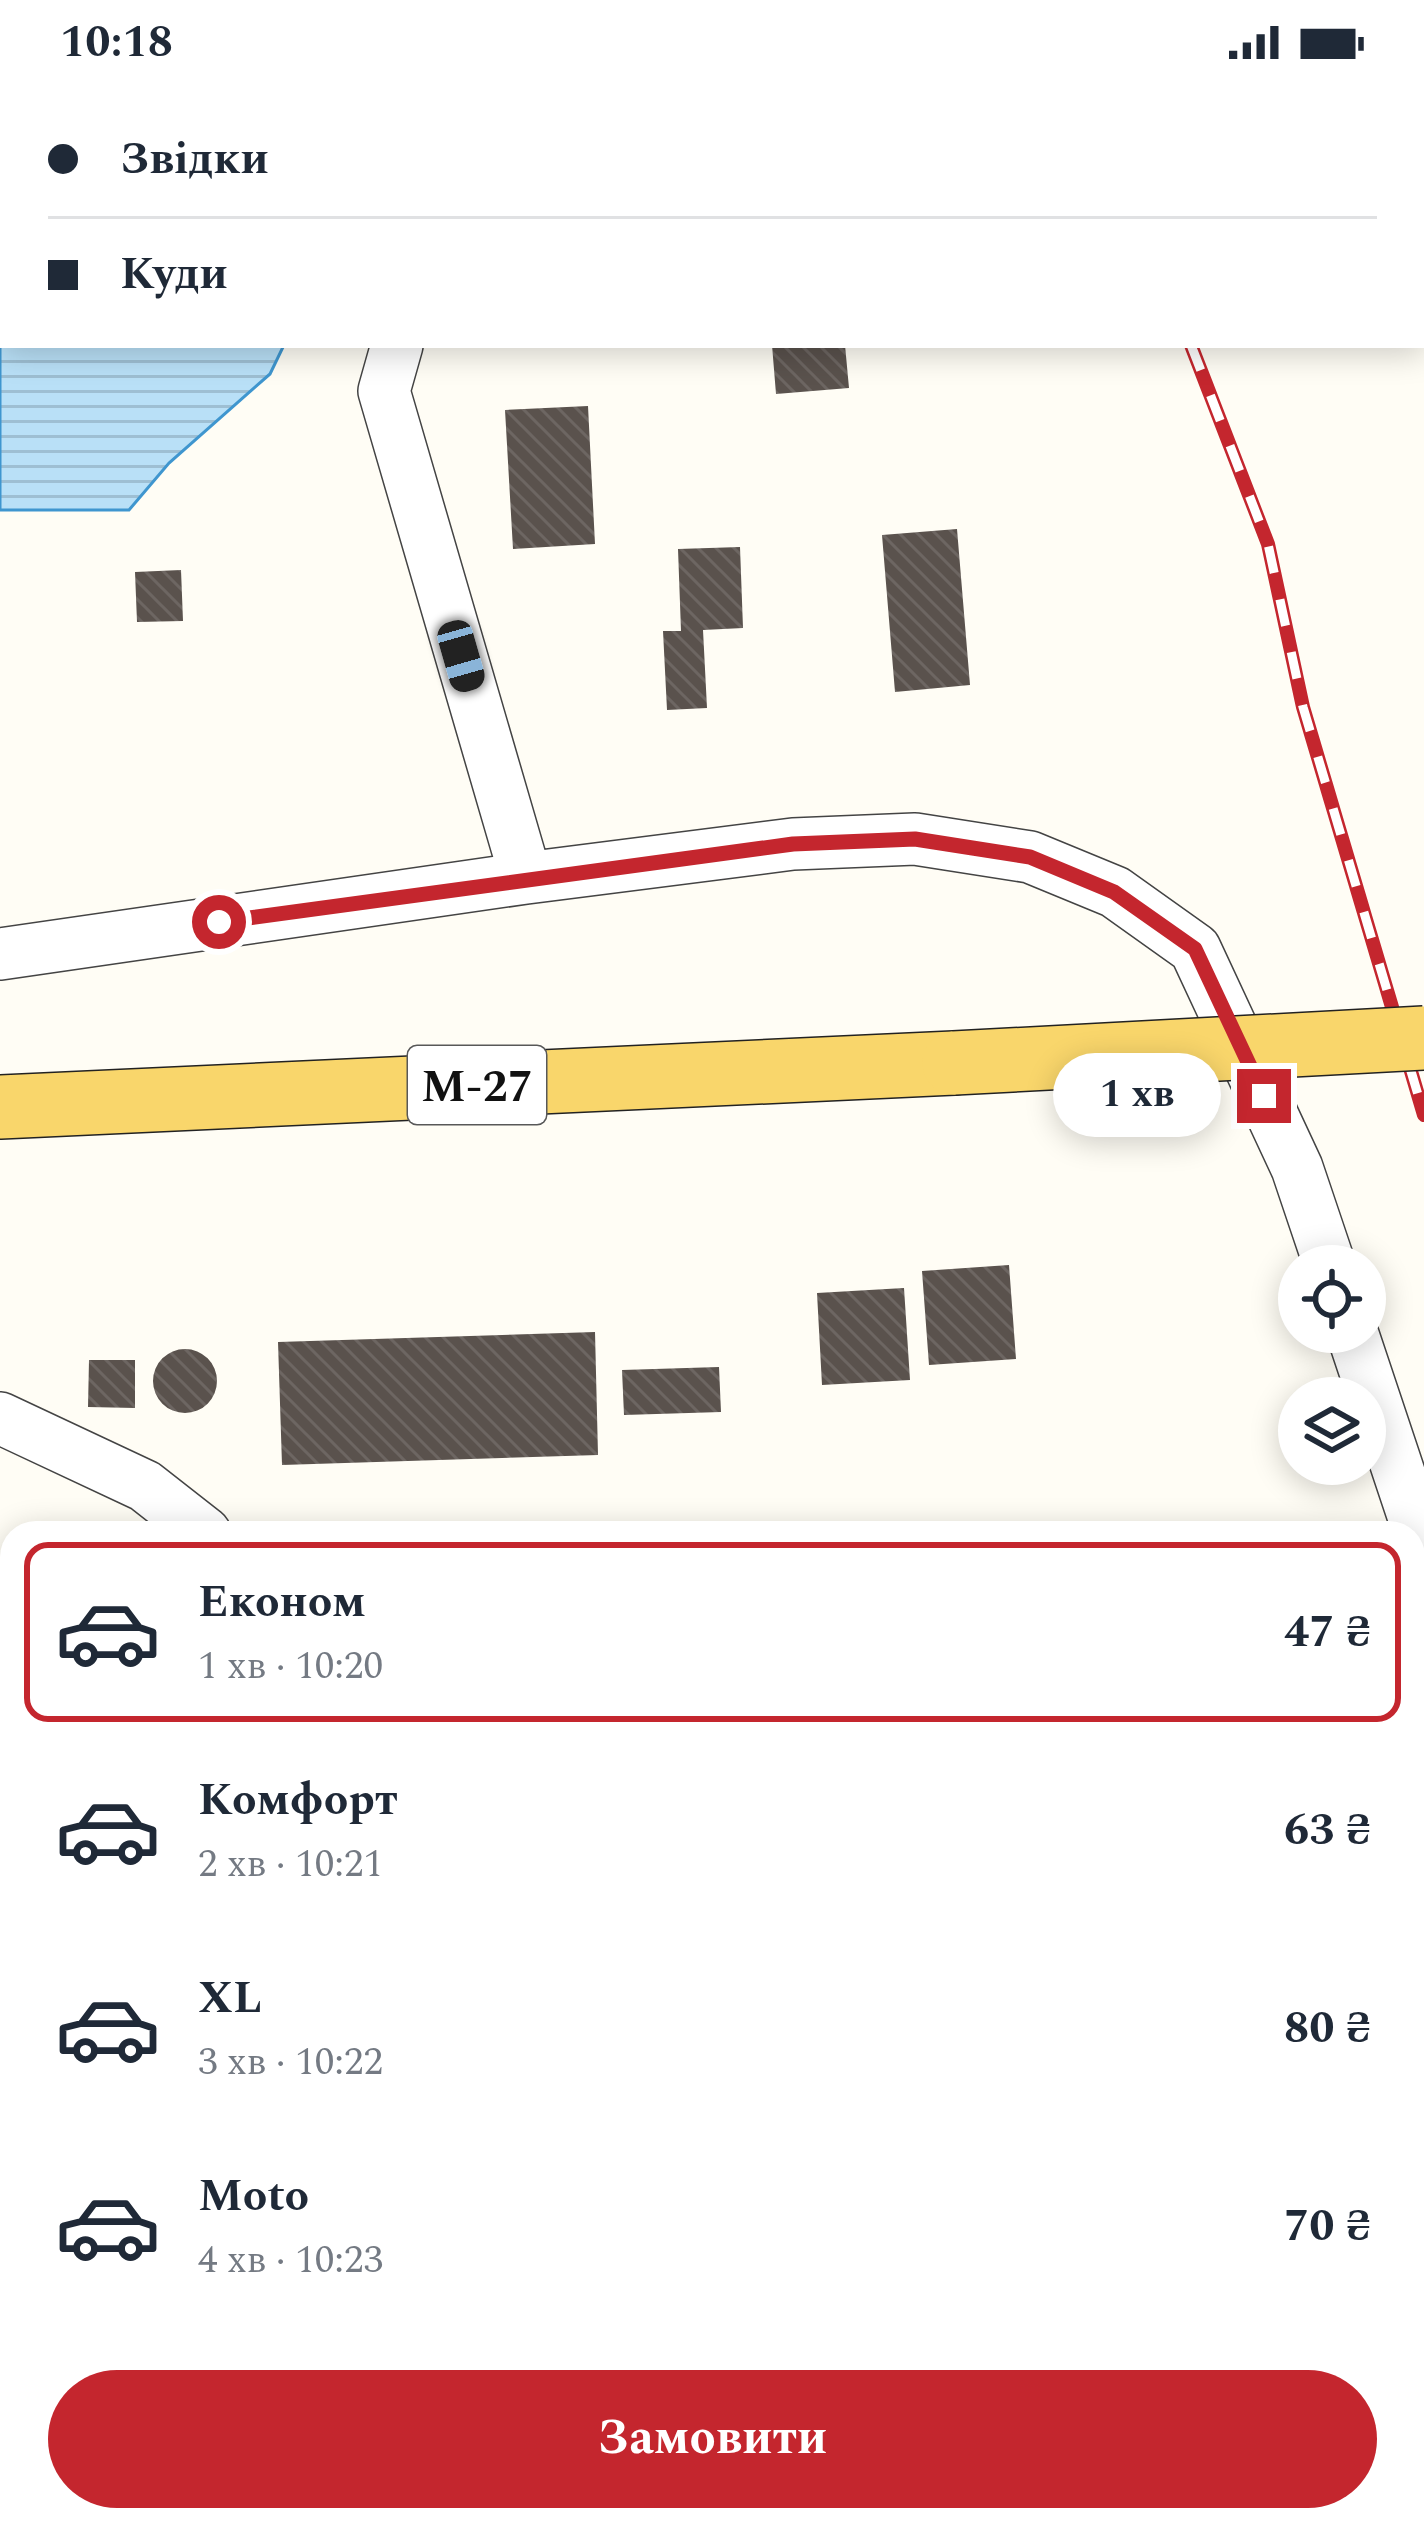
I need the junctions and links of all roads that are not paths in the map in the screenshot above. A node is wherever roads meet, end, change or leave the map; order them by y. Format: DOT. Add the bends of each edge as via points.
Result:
graph roads {
  1 [pos="396,348"];
  2 [pos="526,878"];
  3 [pos="0,954"];
  4 [pos="1424,1038"];
  5 [pos="0,1107"];
  6 [pos="1323,1245"];
  7 [pos="1359,1353"];
  8 [pos="0,1418"];
  9 [pos="190,1521"];
  10 [pos="1415,1521"];
  1 -- 2 [label="lane" via="384,391"];
  2 -- 3 [label="lane"];
  2 -- 6 [label="lane" via="793,844 915,839 1030,857 1114,892 1195,949 1298,1168"];
  4 -- 5 [label="main road, М-27, bridge"];
  7 -- 10 [label="lane"];
  8 -- 9 [label="lane" via="145,1486"];
}
